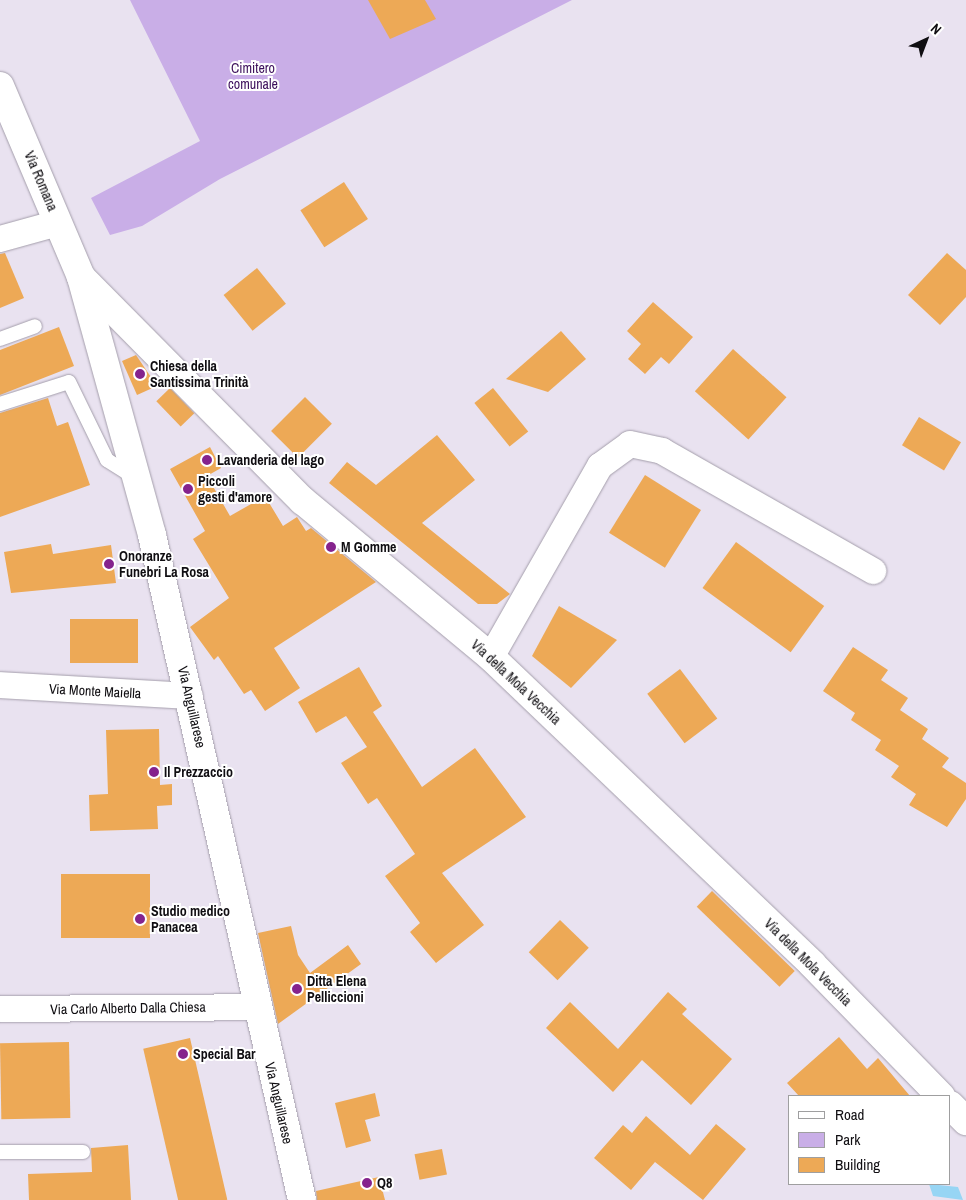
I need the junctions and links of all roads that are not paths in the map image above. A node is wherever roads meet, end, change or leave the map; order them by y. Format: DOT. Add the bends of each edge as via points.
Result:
graph roads {
  1 [pos="0,86"];
  2 [pos="58,223"];
  3 [pos="0,239"];
  4 [pos="81,277"];
  5 [pos="35,326"];
  6 [pos="0,339"];
  7 [pos="0,404"];
  8 [pos="136,479"];
  9 [pos="873,572"];
  10 [pos="491,657"];
  11 [pos="0,686"];
  12 [pos="190,696"];
  13 [pos="257,1006"];
  14 [pos="0,1009"];
  15 [pos="941,1095"];
  16 [pos="951,1106"];
  17 [pos="966,1121"];
  18 [pos="0,1152"];
  19 [pos="83,1152"];
  20 [pos="302,1200"];
  1 -- 2 [label="street, Via Romana"];
  2 -- 3 [label="street"];
  2 -- 4 [label="street, Via Romana"];
  4 -- 8 [label="street, Via Anguillarese"];
  4 -- 10 [label="street, Via della Mola Vecchia" via="303,502"];
  5 -- 6 [label="lane"];
  7 -- 8 [label="lane" via="70,382 107,460"];
  8 -- 12 [label="street, Via Anguillarese"];
  9 -- 10 [label="street" via="662,451 630,444 600,466"];
  10 -- 15 [label="street, Via della Mola Vecchia" via="812,964"];
  11 -- 12 [label="street, Via Monte Maiella"];
  12 -- 13 [label="street, Via Anguillarese"];
  13 -- 14 [label="street, Via Carlo Alberto Dalla Chiesa"];
  13 -- 20 [label="street, Via Anguillarese"];
  16 -- 17 [label="street"];
  18 -- 19 [label="lane"];
}
